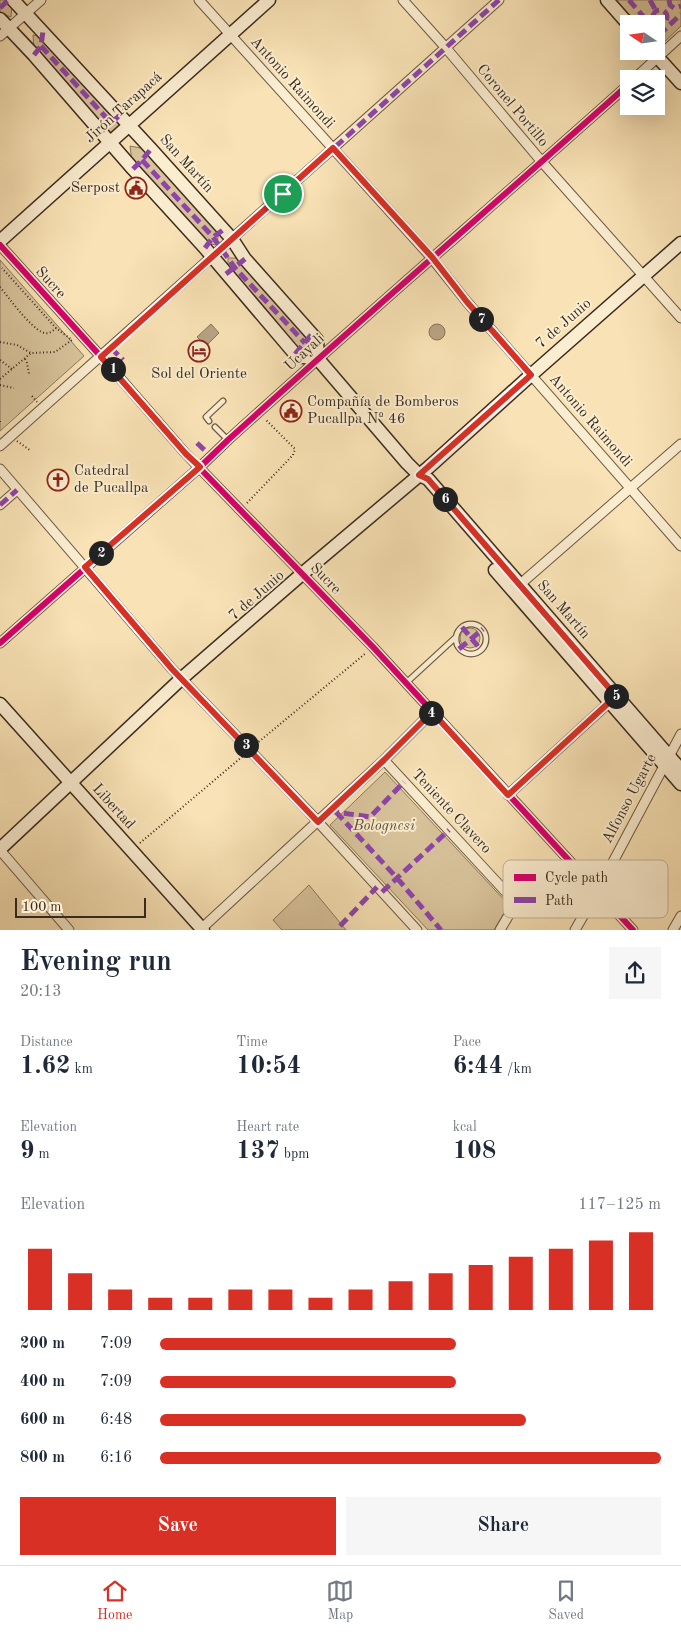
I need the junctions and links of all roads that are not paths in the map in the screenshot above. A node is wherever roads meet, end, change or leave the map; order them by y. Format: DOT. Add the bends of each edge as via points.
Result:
graph roads {
  1 [pos="13,0"];
  2 [pos="41,0"];
  3 [pos="199,0"];
  4 [pos="269,0"];
  5 [pos="403,0"];
  6 [pos="499,0"];
  7 [pos="606,0"];
  8 [pos="26,13"];
  9 [pos="620,15"];
  10 [pos="3,28"];
  11 [pos="229,35"];
  12 [pos="681,36"];
  13 [pos="665,47"];
  14 [pos="446,48"];
  15 [pos="650,60"];
  16 [pos="660,60"];
  17 [pos="642,70"];
  18 [pos="681,84"];
  19 [pos="620,92"];
  20 [pos="129,125"];
  21 [pos="111,142"];
  22 [pos="333,148"];
  23 [pos="542,162"];
  24 [pos="0,240"];
  25 [pos="232,240"];
  26 [pos="681,243"];
  27 [pos="0,245"];
  28 [pos="432,257"];
  29 [pos="213,258"];
  30 [pos="644,276"];
  31 [pos="681,318"];
  32 [pos="101,357"];
  33 [pos="318,359"];
  34 [pos="531,375"];
  35 [pos="223,401"];
  36 [pos="209,420"];
  37 [pos="214,426"];
  38 [pos="228,440"];
  39 [pos="681,444"];
  40 [pos="0,446"];
  41 [pos="200,467"];
  42 [pos="0,469"];
  43 [pos="419,475"];
  44 [pos="630,489"];
  45 [pos="17,490"];
  46 [pos="0,505"];
  47 [pos="681,546"];
  48 [pos="85,567"];
  49 [pos="302,574"];
  50 [pos="516,588"];
  51 [pos="456,637"];
  52 [pos="0,643"];
  53 [pos="181,679"];
  54 [pos="406,683"];
  55 [pos="613,699"];
  56 [pos="0,704"];
  57 [pos="432,712"];
  58 [pos="681,734"];
  59 [pos="384,760"];
  60 [pos="666,760"];
  61 [pos="681,770"];
  62 [pos="71,784"];
  63 [pos="681,784"];
  64 [pos="508,795"];
  65 [pos="318,822"];
  66 [pos="0,849"];
  67 [pos="568,860"];
  68 [pos="614,860"];
  69 [pos="503,889"];
  70 [pos="681,916"];
  71 [pos="507,918"];
  72 [pos="582,918"];
  73 [pos="622,918"];
  74 [pos="202,929"];
  75 [pos="69,930"];
  76 [pos="417,930"];
  77 [pos="500,930"];
  78 [pos="575,930"];
  79 [pos="633,930"];
  80 [pos="673,930"];
  1 -- 8 [label="main road, San Martín"];
  2 -- 8 [label="street"];
  3 -- 11 [label="street, Antonio Raimondi"];
  4 -- 11 [label="main road, Jirón Tarapacá"];
  5 -- 14 [label="street, Coronel Portillo"];
  6 -- 14 [label="street"];
  7 -- 9 [label="main road"];
  8 -- 10 [label="street"];
  8 -- 20 [label="main road, San Martín"];
  10 -- 21 [label="main road"];
  11 -- 20 [label="main road, Jirón Tarapacá"];
  11 -- 22 [label="street, Antonio Raimondi"];
  12 -- 13 [label="street"];
  14 -- 22 [label="street"];
  14 -- 23 [label="street, Coronel Portillo"];
  15 -- 17 [label="street"];
  16 -- 18 [label="main road"];
  19 -- 23 [label="street, Ucayali"];
  20 -- 21 [label="main road, Jirón Tarapacá"];
  20 -- 25 [label="main road, San Martín"];
  21 -- 24 [label="main road, Jirón Tarapacá"];
  21 -- 29 [label="main road"];
  22 -- 25 [label="street"];
  22 -- 28 [label="street, Antonio Raimondi"];
  23 -- 28 [label="street, Ucayali"];
  23 -- 30 [label="street, Coronel Portillo"];
  25 -- 29 [label="street"];
  25 -- 33 [label="main road, San Martín" via="317,340"];
  26 -- 30 [label="main road, 7 de Junio"];
  27 -- 32 [label="street, Sucre"];
  28 -- 33 [label="street, Ucayali"];
  28 -- 34 [label="street, Antonio Raimondi"];
  29 -- 32 [label="street"];
  29 -- 33 [label="main road" via="295,354"];
  30 -- 31 [label="street, Coronel Portillo"];
  30 -- 34 [label="main road, 7 de Junio"];
  32 -- 40 [label="street"];
  32 -- 41 [label="street, Sucre" via="150,417"];
  33 -- 38 [label="street, Ucayali"];
  33 -- 43 [label="main road, San Martín"];
  34 -- 43 [label="main road, 7 de Junio"];
  34 -- 44 [label="street, Antonio Raimondi"];
  35 -- 36 [label="lane" via="206,417"];
  37 -- 38 [label="lane"];
  38 -- 41 [label="street, Ucayali"];
  39 -- 44 [label="street"];
  41 -- 48 [label="street, Ucayali"];
  41 -- 49 [label="street, Sucre"];
  42 -- 45 [label="street"];
  43 -- 49 [label="main road, 7 de Junio"];
  43 -- 50 [label="main road, San Martín" via="428,479"];
  44 -- 47 [label="street, Antonio Raimondi"];
  44 -- 50 [label="street"];
  45 -- 46 [label="street"];
  45 -- 48 [label="street"];
  48 -- 52 [label="street, Ucayali"];
  48 -- 53 [label="street"];
  49 -- 53 [label="main road, 7 de Junio"];
  49 -- 54 [label="street, Sucre"];
  50 -- 55 [label="main road, San Martín"];
  51 -- 51 [label="lane" via="464,625 474,624 483,629 486,638 483,648 470,654 459,649"];
  51 -- 54 [label="lane"];
  53 -- 62 [label="main road, 7 de Junio"];
  53 -- 65 [label="street"];
  54 -- 57 [label="street, Sucre"];
  55 -- 60 [label="main road, San Martín"];
  55 -- 64 [label="street"];
  56 -- 62 [label="main road, Libertad"];
  57 -- 59 [label="street"];
  57 -- 64 [label="street, Sucre"];
  58 -- 60 [label="street, Alfonso Ugarte"];
  59 -- 65 [label="street"];
  59 -- 69 [label="street, Teniente Clavero"];
  60 -- 61 [label="main road, San Martín"];
  60 -- 63 [label="main road, San Martín"];
  60 -- 68 [label="street, Alfonso Ugarte"];
  62 -- 66 [label="main road, 7 de Junio"];
  62 -- 74 [label="main road, Libertad"];
  64 -- 67 [label="street, Sucre"];
  65 -- 74 [label="street"];
  65 -- 76 [label="street"];
  66 -- 75 [label="street"];
  70 -- 80 [label="street"];
  71 -- 77 [label="street, Teniente Clavero"];
  72 -- 78 [label="street, Alfonso Ugarte"];
  73 -- 79 [label="street, Sucre"];
}
